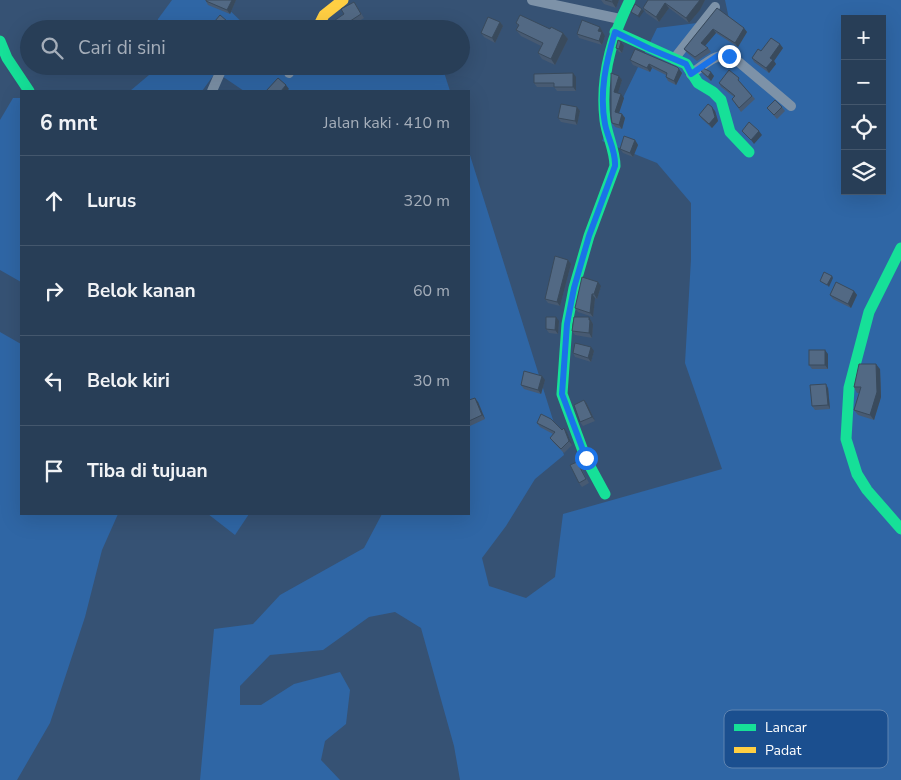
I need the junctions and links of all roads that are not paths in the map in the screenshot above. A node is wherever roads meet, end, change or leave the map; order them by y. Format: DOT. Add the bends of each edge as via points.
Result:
graph roads {
  1 [pos="342,0"];
  2 [pos="532,0"];
  3 [pos="630,0"];
  4 [pos="715,7"];
  5 [pos="620,19"];
  6 [pos="322,20"];
  7 [pos="615,32"];
  8 [pos="0,41"];
  9 [pos="674,59"];
  10 [pos="691,74"];
  11 [pos="218,75"];
  12 [pos="28,90"];
  13 [pos="212,90"];
  14 [pos="791,106"];
  15 [pos="749,152"];
  16 [pos="901,248"];
  17 [pos="605,494"];
  18 [pos="901,529"];
  1 -- 6 [label="street"];
  2 -- 5 [label="street"];
  3 -- 5 [label="street"];
  4 -- 9 [label="street"];
  5 -- 7 [label="street"];
  7 -- 9 [label="street"];
  7 -- 17 [label="street" via="606,62 603,89 605,123 616,158 615,166 574,288 567,324 562,394 586,458"];
  8 -- 12 [label="street"];
  9 -- 10 [label="street" via="686,64"];
  10 -- 14 [label="street" via="719,55 729,56"];
  10 -- 15 [label="street" via="721,100 730,132"];
  11 -- 13 [label="street"];
  16 -- 18 [label="street" via="869,312 849,388 846,439 857,474"];
}
